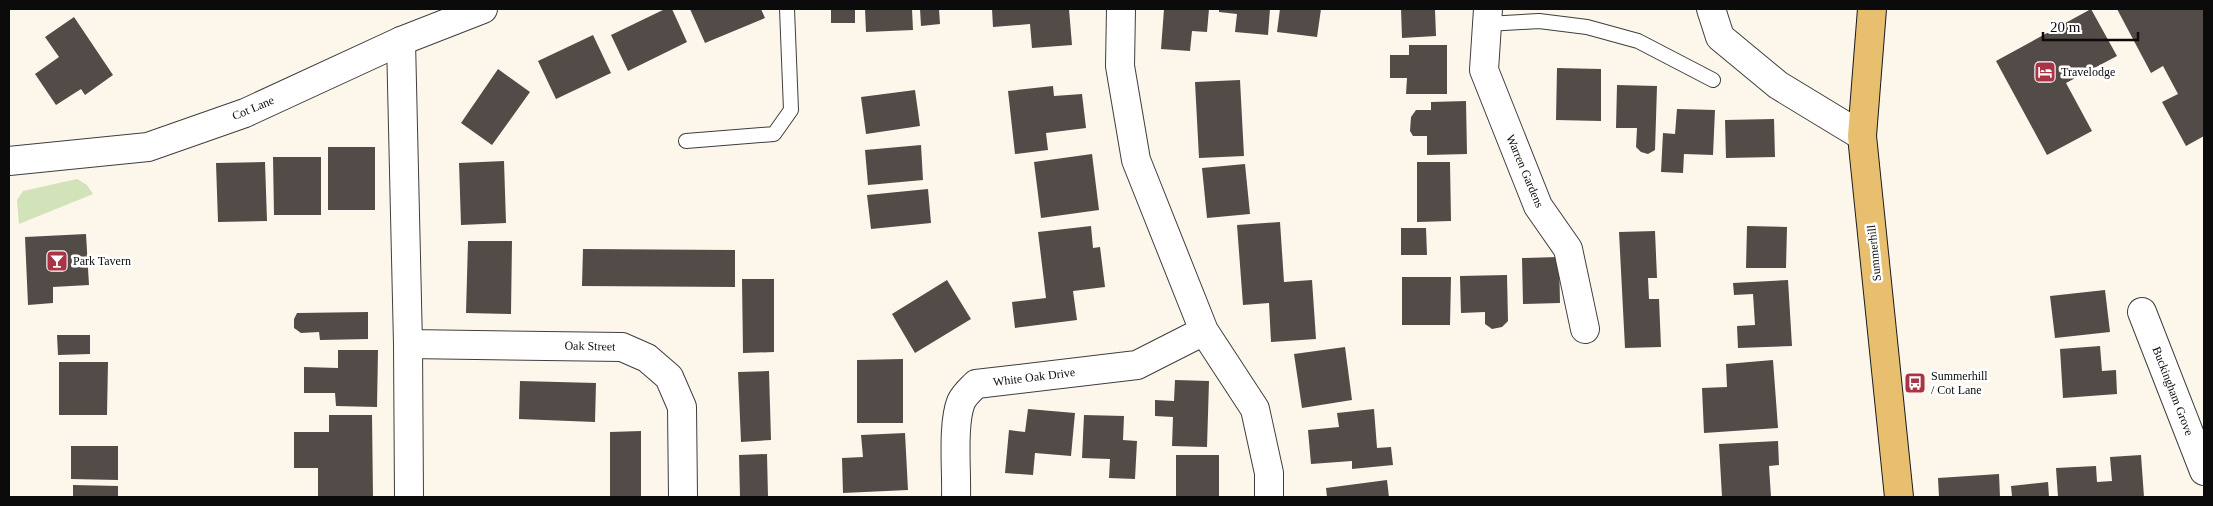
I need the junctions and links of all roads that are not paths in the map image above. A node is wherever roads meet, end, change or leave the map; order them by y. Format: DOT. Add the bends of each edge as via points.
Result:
graph roads {
  1 [pos="483,9"];
  2 [pos="787,9"];
  3 [pos="1122,9"];
  4 [pos="1711,9"];
  5 [pos="1872,9"];
  6 [pos="1487,16"];
  7 [pos="401,41"];
  8 [pos="1713,80"];
  9 [pos="1862,136"];
  10 [pos="686,141"];
  11 [pos="9,162"];
  12 [pos="2142,312"];
  13 [pos="1585,329"];
  14 [pos="1204,331"];
  15 [pos="408,344"];
  16 [pos="2204,470"];
  17 [pos="409,497"];
  18 [pos="682,497"];
  19 [pos="956,497"];
  20 [pos="1269,497"];
  21 [pos="1899,497"];
  1 -- 7 [label="street, Cot Lane"];
  2 -- 10 [label="lane" via="791,110 774,134"];
  3 -- 14 [label="street" via="1120,66 1136,160"];
  4 -- 9 [label="street" via="1720,38 1778,85"];
  5 -- 9 [label="main road, Summerhill"];
  6 -- 8 [label="lane" via="1587,27 1638,41"];
  6 -- 13 [label="street, Warren Gardens" via="1484,70 1538,206 1568,249"];
  7 -- 11 [label="street, Cot Lane" via="245,113 148,147"];
  7 -- 15 [label="street"];
  9 -- 21 [label="main road, Summerhill"];
  12 -- 16 [label="street, Buckingham Grove"];
  14 -- 19 [label="street, White Oak Drive" via="1137,365 976,384 964,397 957,415"];
  14 -- 20 [label="street" via="1255,409 1270,473"];
  15 -- 17 [label="street"];
  15 -- 18 [label="street, Oak Street" via="622,347 648,358 669,377 682,407"];
}
